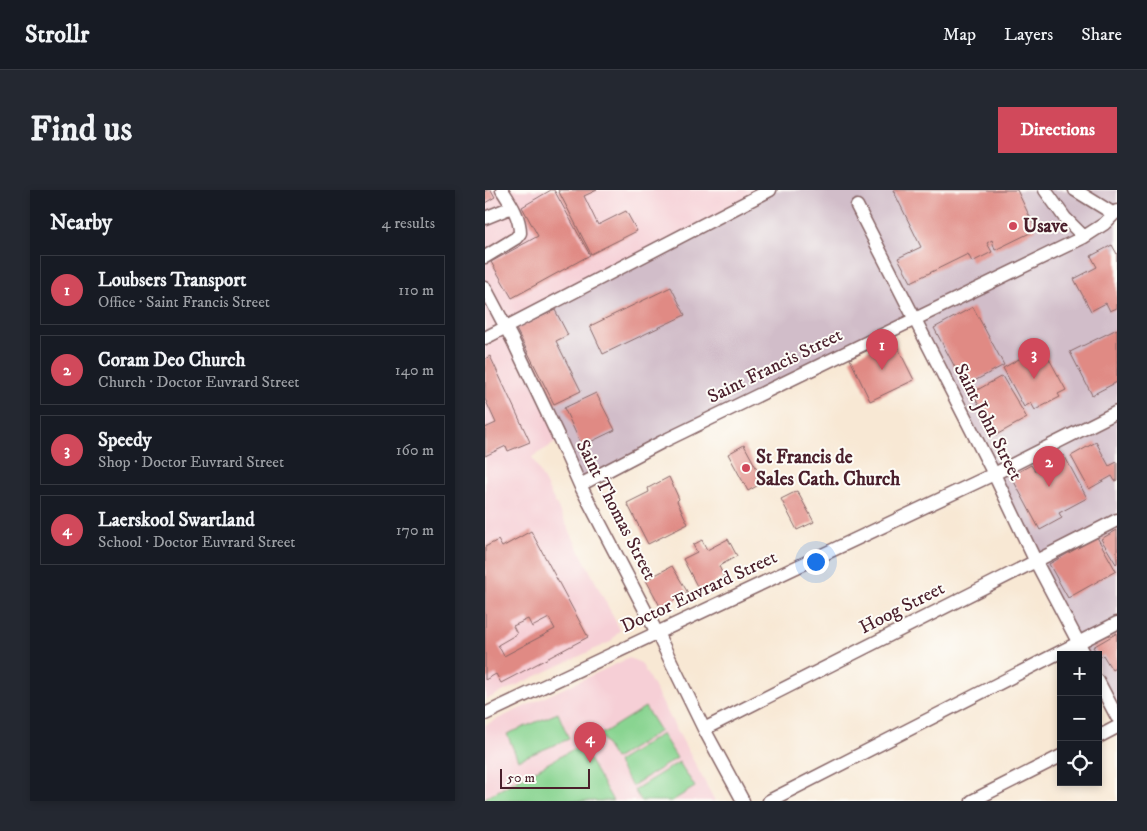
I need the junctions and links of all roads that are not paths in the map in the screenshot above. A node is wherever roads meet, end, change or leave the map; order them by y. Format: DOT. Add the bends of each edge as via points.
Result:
graph roads {
  1 [pos="503,190"];
  2 [pos="769,190"];
  3 [pos="1045,190"];
  4 [pos="1075,190"];
  5 [pos="857,206"];
  6 [pos="512,207"];
  7 [pos="1115,212"];
  8 [pos="485,218"];
  9 [pos="1085,237"];
  10 [pos="485,257"];
  11 [pos="485,288"];
  12 [pos="915,319"];
  13 [pos="505,327"];
  14 [pos="485,338"];
  15 [pos="1117,412"];
  16 [pos="993,474"];
  17 [pos="580,485"];
  18 [pos="1117,520"];
  19 [pos="1036,562"];
  20 [pos="1117,623"];
  21 [pos="657,633"];
  22 [pos="1079,643"];
  23 [pos="1083,651"];
  24 [pos="1102,689"];
  25 [pos="485,714"];
  26 [pos="1117,717"];
  27 [pos="1117,727"];
  28 [pos="704,729"];
  29 [pos="1102,734"];
  30 [pos="1057,758"];
  31 [pos="743,801"];
  32 [pos="769,801"];
  33 [pos="972,801"];
  1 -- 6 [label="street"];
  2 -- 13 [label="street"];
  3 -- 9 [label="street" via="1065,218"];
  4 -- 7 [label="street"];
  5 -- 12 [label="street, Saint John Street"];
  6 -- 8 [label="street"];
  6 -- 10 [label="street" via="520,233"];
  7 -- 9 [label="street, Saint Francis Street"];
  9 -- 12 [label="street, Saint Francis Street"];
  11 -- 13 [label="street, Saint Thomas Street"];
  12 -- 16 [label="street, Saint John Street"];
  12 -- 17 [label="street, Saint Francis Street"];
  13 -- 14 [label="street"];
  13 -- 17 [label="street, Saint Thomas Street"];
  15 -- 16 [label="street, Doctor Euvrard Street"];
  16 -- 19 [label="street, Saint John Street"];
  16 -- 21 [label="street, Doctor Euvrard Street"];
  17 -- 21 [label="street, Saint Thomas Street"];
  18 -- 19 [label="street, Hoog Street"];
  19 -- 22 [label="street, Saint John Street"];
  19 -- 28 [label="street, Hoog Street"];
  20 -- 22 [label="street"];
  21 -- 25 [label="street, Doctor Euvrard Street"];
  21 -- 28 [label="street, Saint Thomas Street"];
  22 -- 23 [label="street, Saint John Street"];
  22 -- 32 [label="street"];
  24 -- 26 [label="street"];
  27 -- 29 [label="street"];
  28 -- 31 [label="street, Saint Thomas Street"];
  30 -- 33 [label="street"];
}
